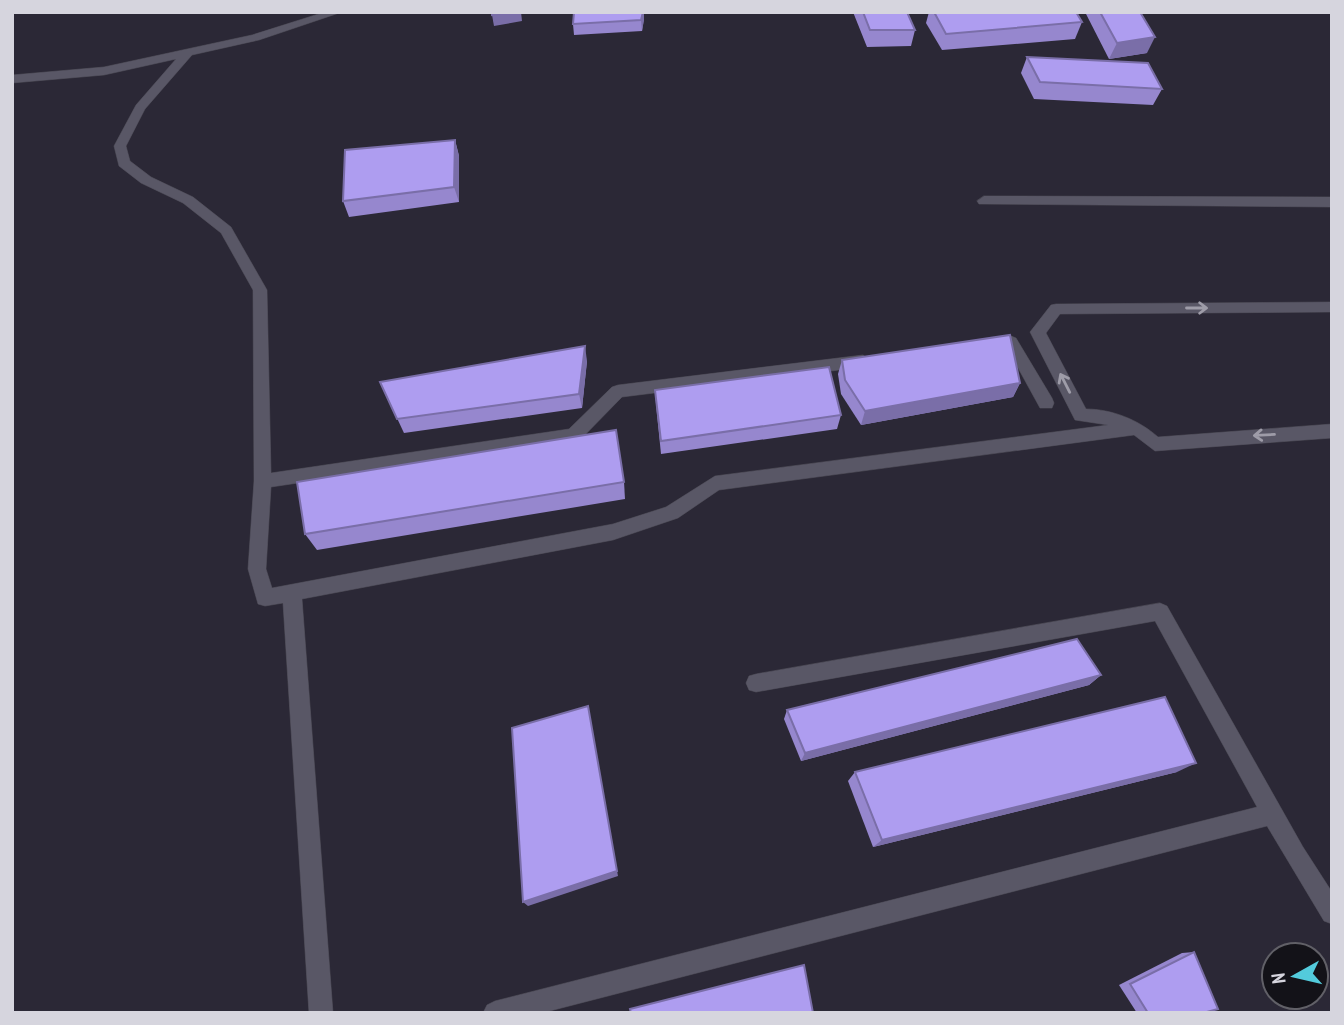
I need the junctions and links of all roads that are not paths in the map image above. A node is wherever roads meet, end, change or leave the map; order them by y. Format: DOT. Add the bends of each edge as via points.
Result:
graph roads {
  1 [pos="337,12"];
  2 [pos="190,51"];
  3 [pos="12,79"];
  4 [pos="984,201"];
  5 [pos="1332,202"];
  6 [pos="1332,307"];
  7 [pos="972,347"];
  8 [pos="878,360"];
  9 [pos="1046,403"];
  10 [pos="1137,428"];
  11 [pos="1332,431"];
  12 [pos="262,481"];
  13 [pos="292,593"];
  14 [pos="756,684"];
  15 [pos="1272,814"];
  16 [pos="1332,913"];
  17 [pos="321,1013"];
  18 [pos="495,1013"];
  1 -- 2 [label="street" via="256,38"];
  2 -- 3 [label="street" via="104,71"];
  2 -- 12 [label="street" via="140,108 120,146 124,163 146,180 188,200 226,230 260,290"];
  4 -- 5 [label="street"];
  10 -- 6 [label="street, one-way" via="1081,415 1038,332 1056,309"];
  7 -- 9 [label="street" via="1012,342"];
  8 -- 12 [label="street" via="618,391 574,435"];
  11 -- 10 [label="street, one-way" via="1155,444"];
  10 -- 13 [label="street" via="715,483 672,513 613,532"];
  12 -- 13 [label="street" via="257,569 265,598"];
  13 -- 17 [label="street"];
  14 -- 15 [label="street" via="1160,612"];
  15 -- 16 [label="street"];
  15 -- 18 [label="street"];
}
